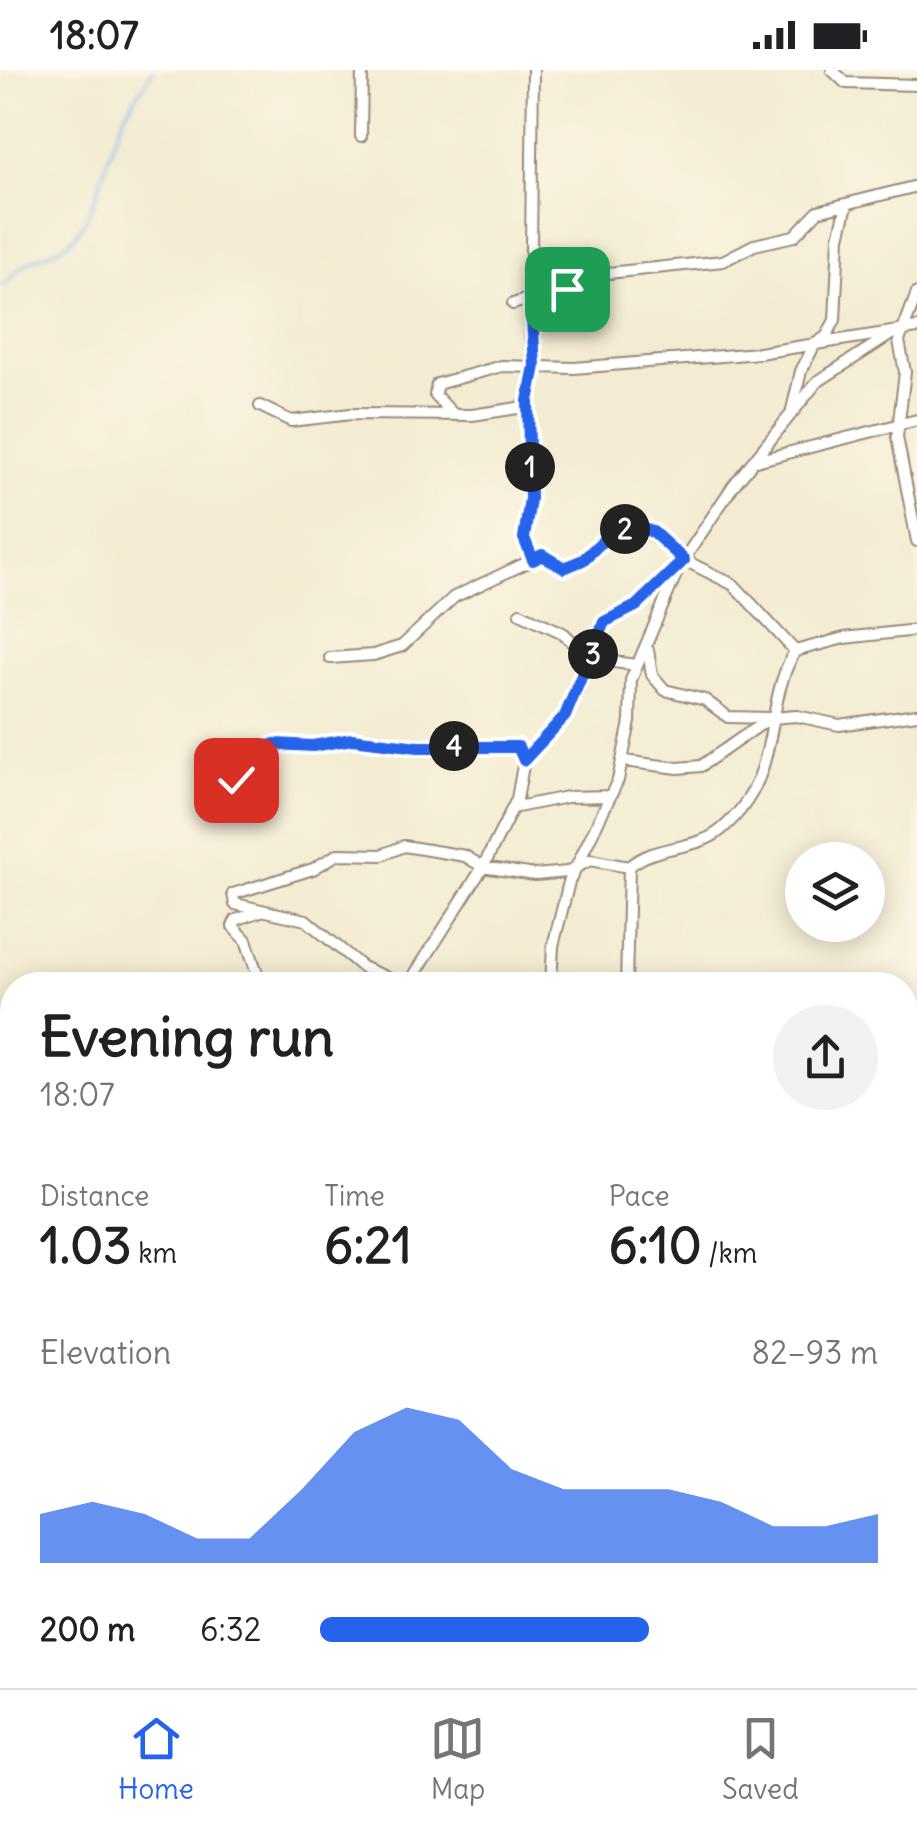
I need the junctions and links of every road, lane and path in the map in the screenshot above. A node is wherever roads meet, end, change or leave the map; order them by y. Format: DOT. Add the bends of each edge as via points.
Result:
graph roads {
  1 [pos="362,70"];
  2 [pos="533,70"];
  3 [pos="832,70"];
  4 [pos="917,85"];
  5 [pos="361,136"];
  6 [pos="917,186"];
  7 [pos="848,204"];
  8 [pos="917,293"];
  9 [pos="531,300"];
  10 [pos="513,304"];
  11 [pos="917,328"];
  12 [pos="899,330"];
  13 [pos="857,337"];
  14 [pos="814,344"];
  15 [pos="844,364"];
  16 [pos="535,366"];
  17 [pos="528,401"];
  18 [pos="260,406"];
  19 [pos="792,411"];
  20 [pos="454,415"];
  21 [pos="917,420"];
  22 [pos="898,426"];
  23 [pos="752,462"];
  24 [pos="917,541"];
  25 [pos="533,560"];
  26 [pos="682,562"];
  27 [pos="520,613"];
  28 [pos="917,630"];
  29 [pos="648,649"];
  30 [pos="795,651"];
  31 [pos="330,658"];
  32 [pos="590,659"];
  33 [pos="638,665"];
  34 [pos="917,714"];
  35 [pos="772,718"];
  36 [pos="524,760"];
  37 [pos="624,761"];
  38 [pos="235,794"];
  39 [pos="589,796"];
  40 [pos="610,796"];
  41 [pos="512,808"];
  42 [pos="603,819"];
  43 [pos="579,865"];
  44 [pos="629,866"];
  45 [pos="484,867"];
  46 [pos="261,911"];
  47 [pos="256,972"];
  48 [pos="374,972"];
  49 [pos="415,972"];
  50 [pos="551,972"];
  51 [pos="626,972"];
  1 -- 5 [label="street"];
  2 -- 9 [label="street"];
  3 -- 4 [label="street" via="846,83"];
  6 -- 7 [label="street"];
  7 -- 9 [label="street" via="818,211 794,236 754,244 723,261 608,273"];
  7 -- 14 [label="street" via="839,237 835,320"];
  8 -- 12 [label="street"];
  9 -- 10 [label="street"];
  9 -- 16 [label="street"];
  11 -- 12 [label="street"];
  12 -- 13 [label="street"];
  12 -- 15 [label="street"];
  12 -- 22 [label="street" via="905,372"];
  13 -- 14 [label="street"];
  13 -- 15 [label="street"];
  14 -- 16 [label="street" via="574,368"];
  14 -- 19 [label="street"];
  15 -- 19 [label="street" via="816,382"];
  16 -- 17 [label="street"];
  16 -- 20 [label="street" via="500,366 439,382 436,395"];
  17 -- 20 [label="street"];
  17 -- 25 [label="street" via="524,538"];
  18 -- 20 [label="street" via="291,421"];
  19 -- 23 [label="street"];
  21 -- 22 [label="street"];
  22 -- 23 [label="street"];
  22 -- 24 [label="street"];
  23 -- 26 [label="street"];
  25 -- 26 [label="street" via="542,555 564,568 583,560 613,531 637,527 653,532"];
  25 -- 31 [label="street" via="454,596 402,646 373,656"];
  26 -- 29 [label="street"];
  26 -- 30 [label="street" via="734,585"];
  26 -- 32 [label="street" via="636,606 604,622"];
  27 -- 32 [label="street" via="563,633"];
  28 -- 30 [label="street"];
  29 -- 33 [label="street"];
  29 -- 35 [label="street" via="652,675 665,690 705,700 728,717"];
  30 -- 35 [label="street"];
  32 -- 33 [label="street"];
  32 -- 36 [label="street" via="565,716"];
  33 -- 37 [label="street" via="628,690"];
  34 -- 35 [label="street" via="848,725"];
  35 -- 37 [label="street" via="702,766"];
  35 -- 44 [label="street" via="767,762 727,826"];
  36 -- 38 [label="street" via="518,747 485,744 275,744 253,751 238,772"];
  36 -- 41 [label="street"];
  37 -- 40 [label="street"];
  39 -- 40 [label="street"];
  39 -- 41 [label="street"];
  39 -- 42 [label="street"];
  40 -- 42 [label="street"];
  41 -- 45 [label="street"];
  42 -- 43 [label="street"];
  43 -- 44 [label="street" via="590,860"];
  43 -- 45 [label="street" via="534,875"];
  43 -- 50 [label="street" via="568,882"];
  44 -- 51 [label="street"];
  45 -- 46 [label="street" via="466,856 404,846 382,855 349,852 233,894 235,904"];
  45 -- 49 [label="street"];
  46 -- 47 [label="street" via="236,920 234,928 246,940"];
  46 -- 48 [label="street" via="306,920"];
}
